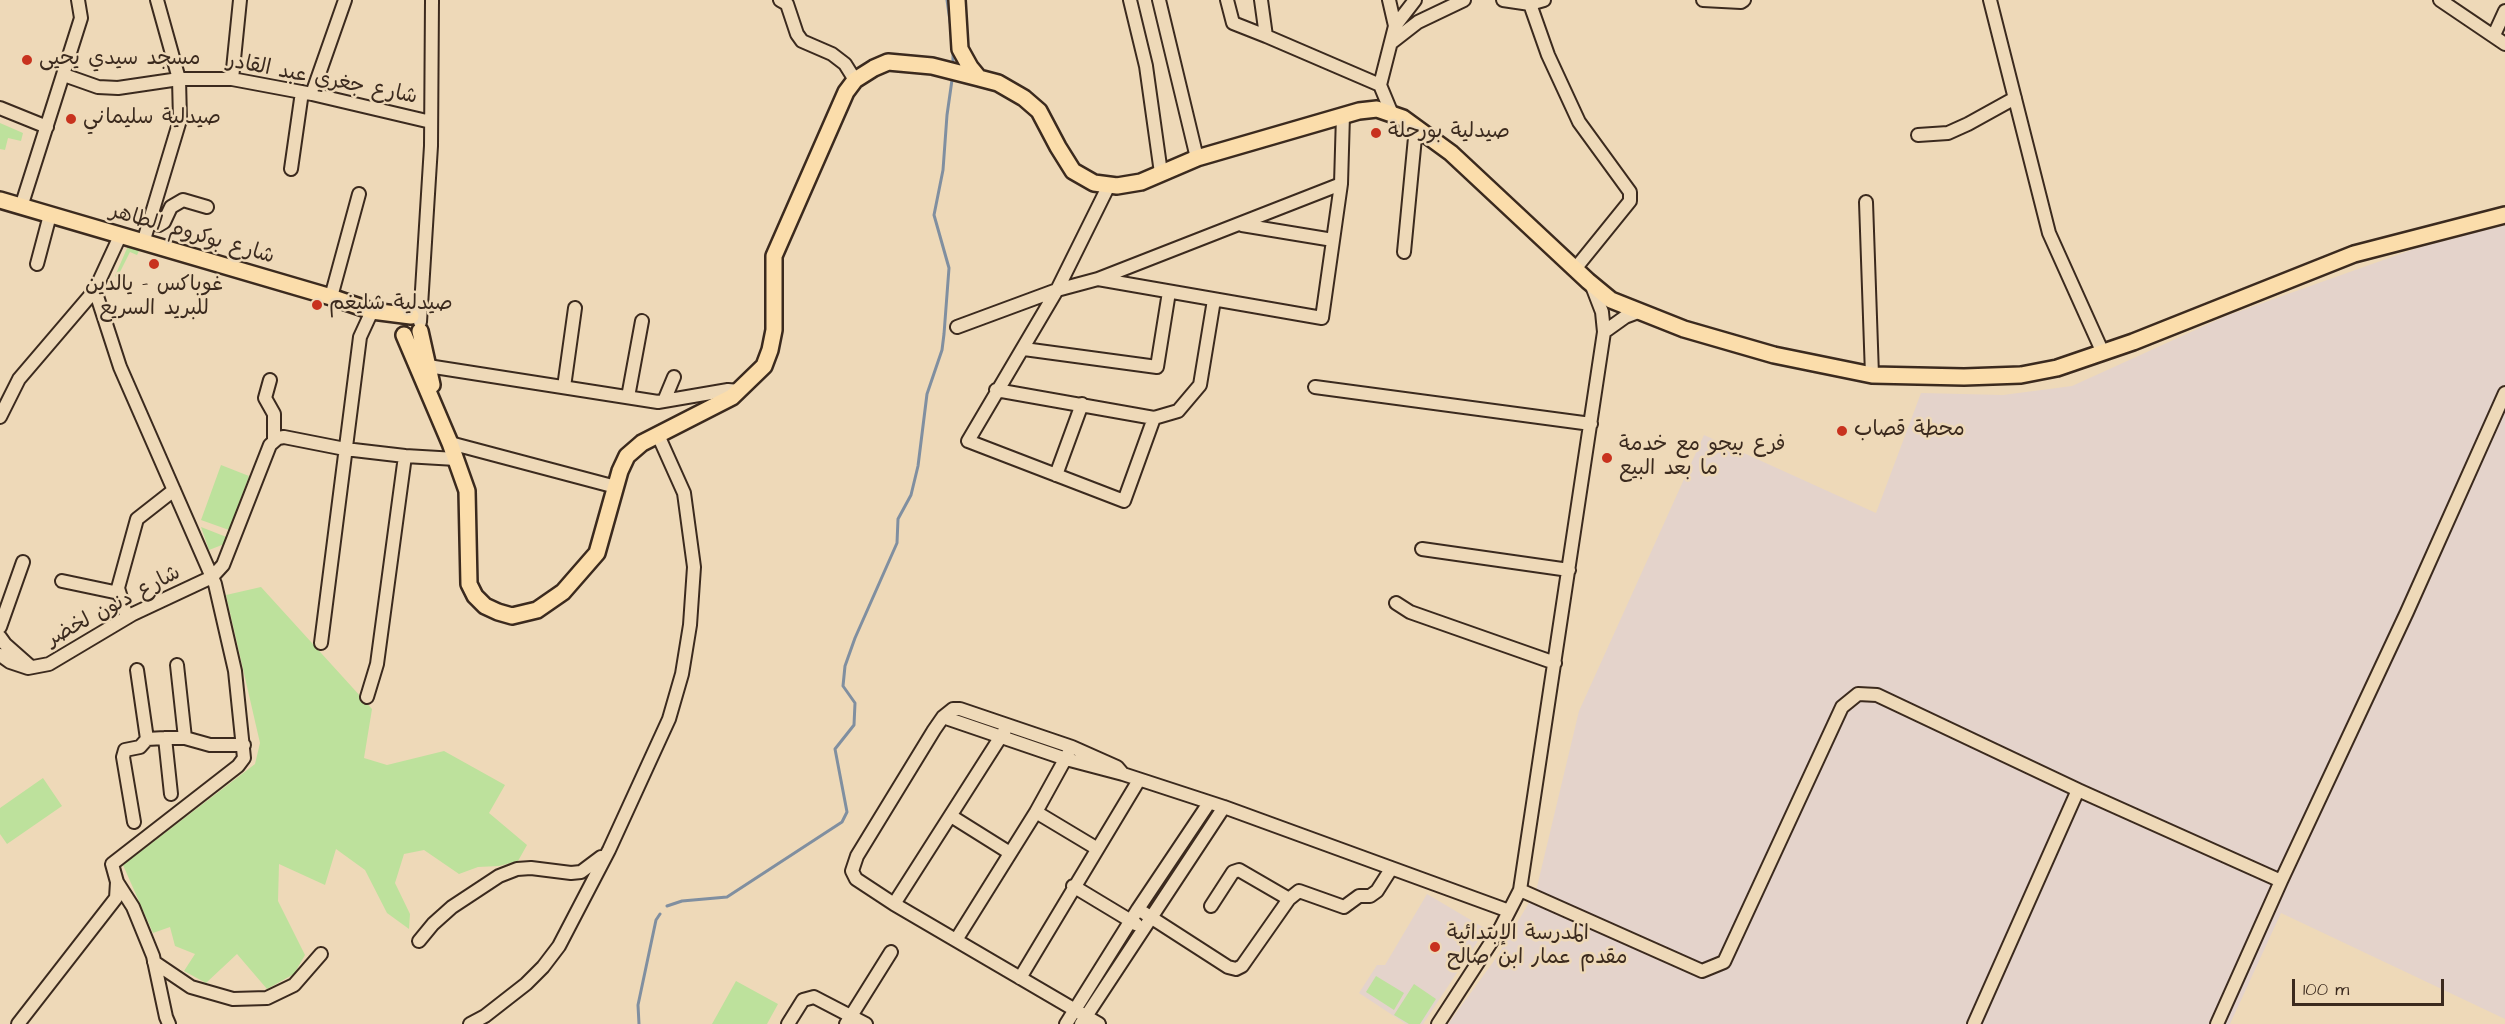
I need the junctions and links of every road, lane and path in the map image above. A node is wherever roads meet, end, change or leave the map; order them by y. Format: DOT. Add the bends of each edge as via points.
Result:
graph roads {
  1 [pos="78,0"];
  2 [pos="157,0"];
  3 [pos="240,0"];
  4 [pos="345,0"];
  5 [pos="432,0"];
  6 [pos="780,0"];
  7 [pos="957,0"];
  8 [pos="1130,0"];
  9 [pos="1160,0"];
  10 [pos="1227,0"];
  11 [pos="1262,0"];
  12 [pos="1389,0"];
  13 [pos="1415,0"];
  14 [pos="1503,0"];
  15 [pos="1703,0"];
  16 [pos="1990,0"];
  17 [pos="1460,1"];
  18 [pos="1539,1"];
  19 [pos="1740,1"];
  20 [pos="2445,1"];
  21 [pos="2505,11"];
  22 [pos="1395,26"];
  23 [pos="2494,35"];
  24 [pos="1266,36"];
  25 [pos="1391,43"];
  26 [pos="2505,44"];
  27 [pos="64,75"];
  28 [pos="979,78"];
  29 [pos="179,79"];
  30 [pos="232,79"];
  31 [pos="855,80"];
  32 [pos="1380,85"];
  33 [pos="307,93"];
  34 [pos="2015,98"];
  35 [pos="0,108"];
  36 [pos="1392,114"];
  37 [pos="1343,115"];
  38 [pos="431,122"];
  39 [pos="46,127"];
  40 [pos="1416,127"];
  41 [pos="1918,135"];
  42 [pos="1197,158"];
  43 [pos="291,169"];
  44 [pos="1161,173"];
  45 [pos="1341,184"];
  46 [pos="1110,185"];
  47 [pos="359,194"];
  48 [pos="0,200"];
  49 [pos="1866,202"];
  50 [pos="21,207"];
  51 [pos="207,207"];
  52 [pos="50,215"];
  53 [pos="2505,216"];
  54 [pos="150,222"];
  55 [pos="1241,225"];
  56 [pos="120,236"];
  57 [pos="1333,240"];
  58 [pos="143,243"];
  59 [pos="1404,252"];
  60 [pos="37,264"];
  61 [pos="1575,269"];
  62 [pos="1098,279"];
  63 [pos="1590,282"];
  64 [pos="95,290"];
  65 [pos="1057,290"];
  66 [pos="1169,292"];
  67 [pos="331,297"];
  68 [pos="1214,300"];
  69 [pos="575,308"];
  70 [pos="372,311"];
  71 [pos="1641,312"];
  72 [pos="642,321"];
  73 [pos="417,323"];
  74 [pos="957,327"];
  75 [pos="1604,332"];
  76 [pos="403,334"];
  77 [pos="1024,349"];
  78 [pos="2103,353"];
  79 [pos="428,366"];
  80 [pos="1872,375"];
  81 [pos="674,377"];
  82 [pos="270,380"];
  83 [pos="564,387"];
  84 [pos="1315,387"];
  85 [pos="996,390"];
  86 [pos="739,391"];
  87 [pos="2505,393"];
  88 [pos="628,397"];
  89 [pos="664,401"];
  90 [pos="1082,404"];
  91 [pos="438,414"];
  92 [pos="0,417"];
  93 [pos="1154,418"];
  94 [pos="1591,424"];
  95 [pos="658,435"];
  96 [pos="274,441"];
  97 [pos="450,443"];
  98 [pos="345,449"];
  99 [pos="405,456"];
  100 [pos="456,459"];
  101 [pos="1056,475"];
  102 [pos="616,487"];
  103 [pos="174,490"];
  104 [pos="1422,549"];
  105 [pos="23,562"];
  106 [pos="1569,570"];
  107 [pos="212,578"];
  108 [pos="62,581"];
  109 [pos="119,593"];
  110 [pos="1396,603"];
  111 [pos="127,617"];
  112 [pos="0,627"];
  113 [pos="0,637"];
  114 [pos="321,643"];
  115 [pos="0,655"];
  116 [pos="1555,663"];
  117 [pos="177,664"];
  118 [pos="32,668"];
  119 [pos="137,670"];
  120 [pos="367,697"];
  121 [pos="1006,730"];
  122 [pos="165,738"];
  123 [pos="186,738"];
  124 [pos="147,739"];
  125 [pos="244,745"];
  126 [pos="1072,747"];
  127 [pos="1066,759"];
  128 [pos="1123,774"];
  129 [pos="1139,780"];
  130 [pos="2078,790"];
  131 [pos="171,794"];
  132 [pos="1209,802"];
  133 [pos="1224,807"];
  134 [pos="1036,812"];
  135 [pos="951,816"];
  136 [pos="134,822"];
  137 [pos="1096,848"];
  138 [pos="609,850"];
  139 [pos="1010,853"];
  140 [pos="1391,869"];
  141 [pos="2281,881"];
  142 [pos="117,882"];
  143 [pos="1073,886"];
  144 [pos="1520,890"];
  145 [pos="1289,899"];
  146 [pos="894,904"];
  147 [pos="1211,906"];
  148 [pos="1138,909"];
  149 [pos="1509,911"];
  150 [pos="1130,920"];
  151 [pos="1146,922"];
  152 [pos="956,940"];
  153 [pos="419,941"];
  154 [pos="891,952"];
  155 [pos="321,954"];
  156 [pos="154,963"];
  157 [pos="1020,978"];
  158 [pos="1080,1017"];
  159 [pos="849,1020"];
  160 [pos="18,1024"];
  161 [pos="170,1024"];
  162 [pos="470,1024"];
  163 [pos="788,1024"];
  164 [pos="866,1024"];
  165 [pos="1066,1024"];
  166 [pos="1099,1024"];
  167 [pos="1438,1024"];
  168 [pos="1974,1024"];
  169 [pos="2217,1024"];
  1 -- 27 [label="street" via="81,18"];
  2 -- 29 [label="street"];
  3 -- 30 [label="street"];
  4 -- 33 [label="street"];
  5 -- 38 [label="street"];
  6 -- 31 [label="street" via="787,4 802,41 832,54 845,64"];
  7 -- 28 [label="main road" via="960,49"];
  8 -- 44 [label="street" via="1146,66"];
  9 -- 42 [label="street"];
  10 -- 24 [label="street" via="1233,23"];
  11 -- 24 [label="street"];
  12 -- 22 [label="street"];
  13 -- 22 [label="street"];
  14 -- 18 [label="street"];
  15 -- 19 [label="street"];
  16 -- 34 [label="street"];
  17 -- 25 [label="street" via="1418,22"];
  18 -- 61 [label="street" via="1548,55 1579,122 1630,192 1630,201"];
  20 -- 23 [label="street"];
  21 -- 23 [label="street"];
  22 -- 25 [label="street"];
  23 -- 26 [label="street"];
  24 -- 32 [label="street"];
  25 -- 32 [label="street"];
  27 -- 29 [label="street, شارع جغري عبد القادر" via="98,87 118,88"];
  27 -- 39 [label="street"];
  28 -- 31 [label="main road" via="932,66 888,62"];
  28 -- 46 [label="main road" via="998,83 1024,98 1039,111 1073,171 1094,183"];
  29 -- 30 [label="street, شارع جغري عبد القادر"];
  29 -- 54 [label="street" via="180,120"];
  30 -- 33 [label="street, شارع جغري عبد القادر"];
  31 -- 86 [label="main road" via="846,92 774,256 774,330 770,350 764,366"];
  32 -- 36 [label="street"];
  33 -- 38 [label="street, شارع جغري عبد القادر"];
  33 -- 43 [label="street"];
  34 -- 41 [label="street" via="1948,132"];
  34 -- 78 [label="street" via="2049,233"];
  35 -- 39 [label="street"];
  36 -- 37 [label="main road" via="1377,109"];
  36 -- 40 [label="main road"];
  37 -- 42 [label="main road"];
  37 -- 45 [label="street"];
  38 -- 73 [label="street"];
  39 -- 50 [label="street"];
  40 -- 59 [label="street"];
  40 -- 61 [label="main road" via="1451,153"];
  42 -- 44 [label="main road"];
  44 -- 46 [label="main road" via="1141,182"];
  45 -- 55 [label="street"];
  45 -- 57 [label="street"];
  46 -- 65 [label="street"];
  47 -- 67 [label="street"];
  48 -- 50 [label="main road, شارع بوكروم الطاهر"];
  49 -- 80 [label="street"];
  50 -- 52 [label="main road, شارع بوكروم الطاهر"];
  51 -- 54 [label="street" via="183,200 171,207 164,222"];
  52 -- 56 [label="main road, شارع بوكروم الطاهر"];
  52 -- 60 [label="street"];
  53 -- 78 [label="main road" via="2354,254"];
  54 -- 58 [label="street"];
  55 -- 57 [label="street"];
  55 -- 62 [label="street"];
  56 -- 58 [label="main road, شارع بوكروم الطاهر"];
  56 -- 64 [label="street"];
  57 -- 68 [label="street" via="1322,318"];
  58 -- 67 [label="main road, شارع بوكروم الطاهر"];
  61 -- 63 [label="main road"];
  62 -- 65 [label="street"];
  62 -- 66 [label="street"];
  63 -- 71 [label="main road" via="1611,300"];
  63 -- 75 [label="street" via="1602,312"];
  64 -- 92 [label="street" via="19,379"];
  64 -- 103 [label="street" via="120,367"];
  65 -- 74 [label="street"];
  65 -- 77 [label="street"];
  66 -- 68 [label="street"];
  66 -- 77 [label="street" via="1157,367"];
  67 -- 70 [label="main road, شارع بوكروم الطاهر"];
  68 -- 93 [label="street" via="1200,385 1178,411"];
  69 -- 83 [label="street"];
  70 -- 73 [label="main road"];
  70 -- 76 [label="main road"];
  70 -- 98 [label="street" via="360,337"];
  71 -- 75 [label="street" via="1625,317"];
  71 -- 80 [label="main road" via="1774,355"];
  72 -- 88 [label="street"];
  73 -- 76 [label="main road" via="404,318 400,323"];
  73 -- 79 [label="main road"];
  75 -- 94 [label="street"];
  76 -- 91 [label="main road"];
  77 -- 85 [label="street"];
  78 -- 80 [label="main road" via="2058,369 2021,375"];
  79 -- 83 [label="street"];
  79 -- 91 [label="main road"];
  81 -- 89 [label="street"];
  82 -- 96 [label="street" via="265,398 274,414"];
  83 -- 88 [label="street"];
  84 -- 94 [label="street"];
  85 -- 90 [label="street"];
  85 -- 101 [label="street" via="968,441"];
  86 -- 89 [label="street"];
  86 -- 95 [label="main road"];
  87 -- 141 [label="street"];
  88 -- 89 [label="street"];
  90 -- 93 [label="street"];
  90 -- 101 [label="street"];
  91 -- 97 [label="main road"];
  93 -- 101 [label="street" via="1124,501"];
  94 -- 106 [label="street"];
  95 -- 102 [label="main road" via="627,456"];
  95 -- 138 [label="street" via="684,493 691,527 694,567 690,625 669,719"];
  96 -- 98 [label="street" via="284,437"];
  96 -- 107 [label="street" via="223,565"];
  97 -- 100 [label="main road"];
  97 -- 102 [label="street"];
  98 -- 99 [label="street"];
  98 -- 114 [label="street"];
  99 -- 100 [label="street"];
  99 -- 120 [label="street" via="382,632"];
  100 -- 102 [label="main road" via="467,491 469,585 485,606 512,616 551,602 586,567 597,553"];
  103 -- 107 [label="street"];
  103 -- 109 [label="street" via="137,519"];
  104 -- 106 [label="street"];
  105 -- 112 [label="street"];
  106 -- 116 [label="street"];
  107 -- 111 [label="street, شارع دنون لخضر"];
  107 -- 125 [label="street" via="235,671"];
  108 -- 109 [label="street"];
  109 -- 111 [label="street"];
  110 -- 116 [label="street" via="1410,612"];
  111 -- 118 [label="street, شارع دنون لخضر" via="49,664"];
  113 -- 118 [label="street"];
  115 -- 118 [label="street, شارع دنون لخضر"];
  116 -- 144 [label="street"];
  117 -- 123 [label="street"];
  119 -- 124 [label="street"];
  121 -- 126 [label="street"];
  121 -- 127 [label="street"];
  121 -- 135 [label="street"];
  121 -- 146 [label="street" via="960,709 943,717 854,863 856,879"];
  122 -- 123 [label="street"];
  122 -- 124 [label="street"];
  122 -- 131 [label="street"];
  123 -- 125 [label="street" via="210,745"];
  124 -- 136 [label="street" via="140,747 123,753"];
  125 -- 142 [label="street" via="244,758 238,766 112,864"];
  126 -- 127 [label="street"];
  126 -- 128 [label="street" via="1117,767"];
  127 -- 128 [label="street"];
  127 -- 134 [label="street"];
  128 -- 129 [label="street"];
  129 -- 132 [label="street"];
  129 -- 137 [label="street"];
  130 -- 141 [label="street"];
  130 -- 144 [label="street" via="1877,695 1858,694 1842,707 1724,962 1702,971"];
  130 -- 168 [label="street"];
  132 -- 133 [label="street"];
  132 -- 148 [label="street"];
  133 -- 140 [label="street"];
  133 -- 151 [label="street"];
  134 -- 137 [label="street"];
  134 -- 139 [label="street"];
  135 -- 139 [label="street"];
  135 -- 146 [label="street"];
  137 -- 143 [label="street"];
  138 -- 153 [label="street" via="581,872 531,868 499,876 452,908"];
  138 -- 162 [label="street" via="559,946 543,967"];
  139 -- 152 [label="street"];
  140 -- 145 [label="street" via="1377,891 1359,896 1344,907 1299,891"];
  140 -- 149 [label="street"];
  141 -- 169 [label="street"];
  142 -- 156 [label="street" via="133,907"];
  142 -- 160 [label="street" via="116,897"];
  143 -- 150 [label="street"];
  143 -- 157 [label="street"];
  144 -- 149 [label="street"];
  145 -- 147 [label="street" via="1239,870 1233,872"];
  145 -- 151 [label="street" via="1249,958 1236,969"];
  146 -- 152 [label="street"];
  148 -- 150 [label="street"];
  148 -- 151 [label="street"];
  149 -- 167 [label="street"];
  150 -- 151 [label="street"];
  150 -- 158 [label="street"];
  151 -- 158 [label="street"];
  152 -- 157 [label="street"];
  154 -- 159 [label="street"];
  155 -- 156 [label="street" via="294,985 267,998 233,999 191,987"];
  156 -- 161 [label="street"];
  157 -- 158 [label="street"];
  158 -- 165 [label="street"];
  158 -- 166 [label="street"];
  159 -- 163 [label="street" via="821,999 808,998"];
  159 -- 164 [label="street"];
}
